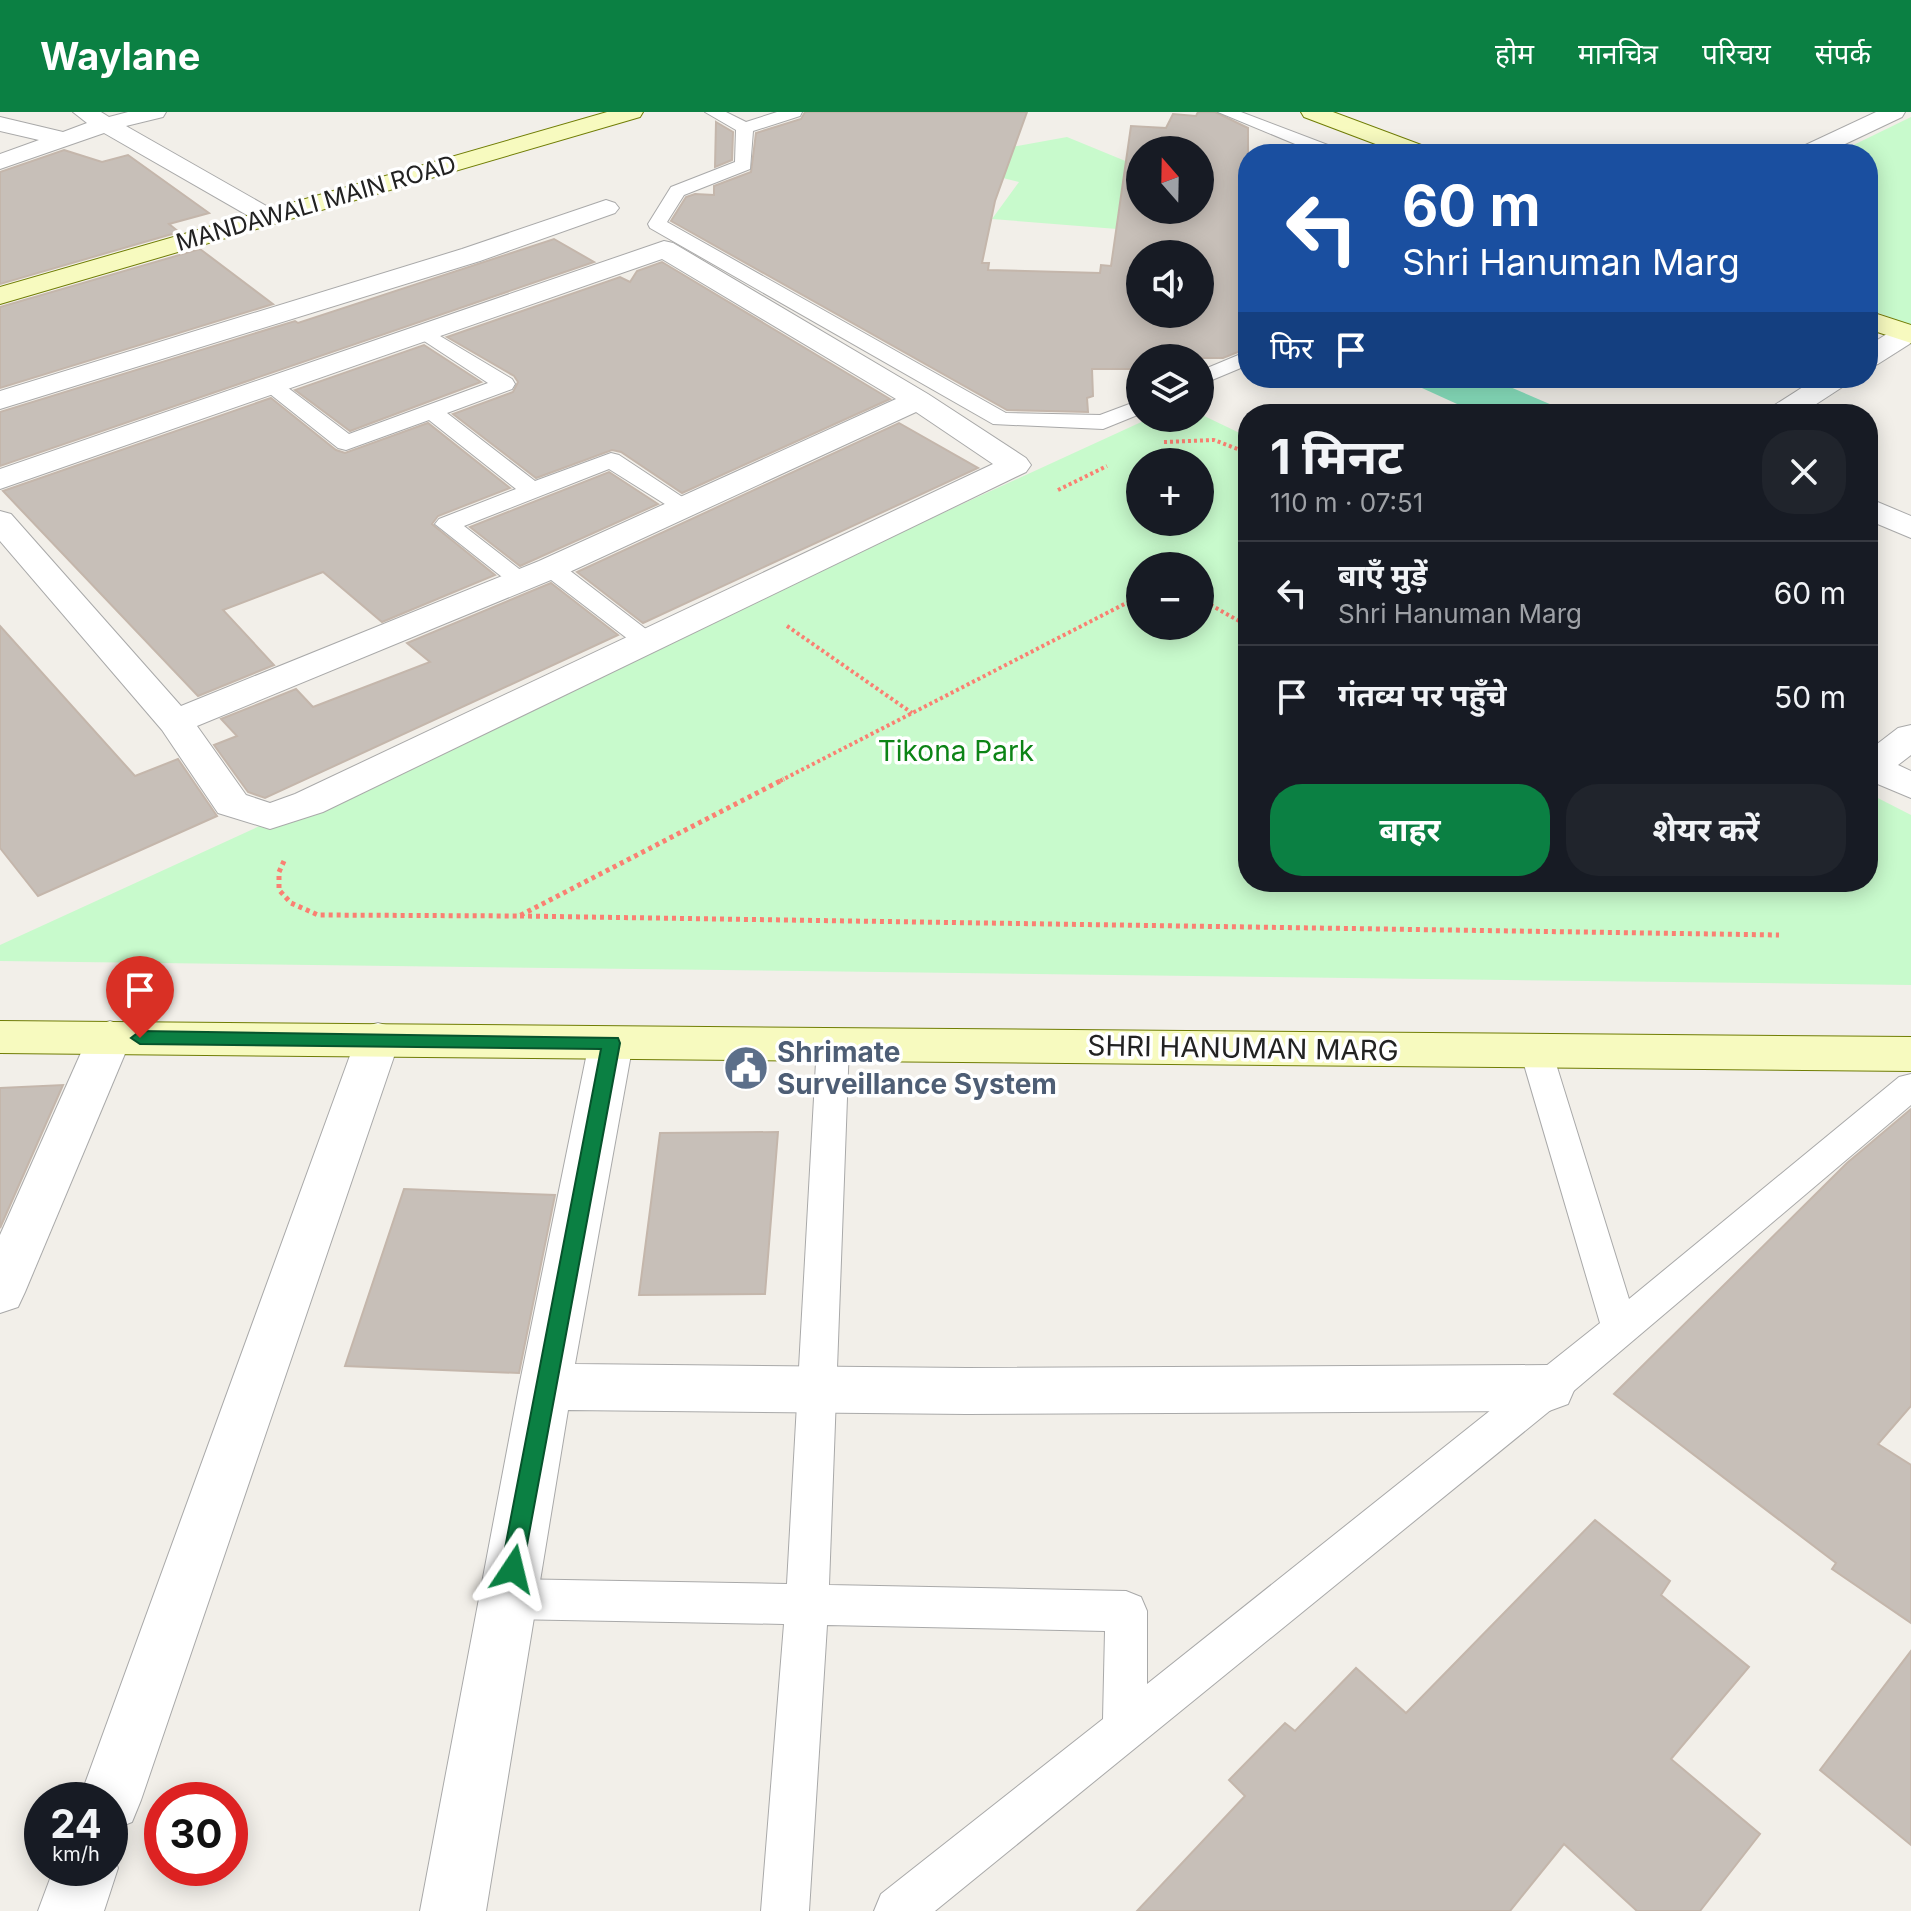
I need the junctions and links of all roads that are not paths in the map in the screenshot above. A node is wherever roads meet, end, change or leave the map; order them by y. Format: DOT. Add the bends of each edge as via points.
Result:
graph roads {
  1 [pos="155,112"];
  2 [pos="632,112"];
  3 [pos="713,112"];
  4 [pos="794,112"];
  5 [pos="1226,112"];
  6 [pos="1312,112"];
  7 [pos="1894,112"];
  8 [pos="94,118"];
  9 [pos="0,124"];
  10 [pos="745,128"];
  11 [pos="63,139"];
  12 [pos="1309,144"];
  13 [pos="1397,144"];
  14 [pos="1826,144"];
  15 [pos="0,162"];
  16 [pos="606,208"];
  17 [pos="268,217"];
  18 [pos="0,296"];
  19 [pos="1878,323"];
  20 [pos="229,328"];
  21 [pos="425,333"];
  22 [pos="1908,334"];
  23 [pos="1878,352"];
  24 [pos="1238,362"];
  25 [pos="275,370"];
  26 [pos="1214,373"];
  27 [pos="1821,388"];
  28 [pos="0,400"];
  29 [pos="918,400"];
  30 [pos="1797,404"];
  31 [pos="430,410"];
  32 [pos="1126,412"];
  33 [pos="0,480"];
  34 [pos="532,490"];
  35 [pos="684,506"];
  36 [pos="1878,513"];
  37 [pos="0,521"];
  38 [pos="1911,528"];
  39 [pos="551,568"];
  40 [pos="520,579"];
  41 [pos="646,641"];
  42 [pos="175,722"];
  43 [pos="1911,736"];
  44 [pos="1878,760"];
  45 [pos="1878,770"];
  46 [pos="1911,786"];
  47 [pos="0,1037"];
  48 [pos="110,1037"];
  49 [pos="378,1039"];
  50 [pos="611,1043"];
  51 [pos="833,1044"];
  52 [pos="1536,1051"];
  53 [pos="1911,1054"];
  54 [pos="1911,1086"];
  55 [pos="0,1292"];
  56 [pos="1620,1329"];
  57 [pos="545,1387"];
  58 [pos="1549,1388"];
  59 [pos="817,1390"];
  60 [pos="507,1599"];
  61 [pos="807,1605"];
  62 [pos="1125,1731"];
  63 [pos="116,1782"];
  64 [pos="80,1886"];
  65 [pos="71,1911"];
  66 [pos="453,1911"];
  67 [pos="785,1911"];
  68 [pos="898,1911"];
  1 -- 8 [label="street"];
  2 -- 17 [label="street, MANDAWALI MAIN ROAD"];
  3 -- 10 [label="lane"];
  4 -- 10 [label="lane"];
  5 -- 12 [label="lane"];
  6 -- 13 [label="street"];
  7 -- 14 [label="street"];
  8 -- 11 [label="street"];
  8 -- 17 [label="street"];
  9 -- 11 [label="street"];
  10 -- 32 [label="lane" via="744,165 677,191 657,224 1001,419 1103,422"];
  11 -- 15 [label="street"];
  16 -- 20 [label="street"];
  17 -- 18 [label="street, MANDAWALI MAIN ROAD"];
  19 -- 22 [label="street"];
  20 -- 25 [label="street"];
  20 -- 28 [label="street"];
  21 -- 25 [label="street"];
  21 -- 29 [label="street" via="664,249"];
  21 -- 31 [label="lane" via="504,384"];
  22 -- 23 [label="street"];
  24 -- 26 [label="lane"];
  25 -- 31 [label="lane" via="346,443"];
  25 -- 33 [label="street"];
  27 -- 30 [label="street"];
  29 -- 35 [label="street"];
  29 -- 41 [label="street" via="1015,465"];
  31 -- 34 [label="lane"];
  34 -- 35 [label="lane" via="611,460"];
  34 -- 40 [label="lane" via="447,524"];
  35 -- 39 [label="street"];
  36 -- 38 [label="street"];
  37 -- 42 [label="street"];
  39 -- 40 [label="street"];
  39 -- 41 [label="lane"];
  40 -- 42 [label="street"];
  41 -- 42 [label="street" via="309,803 270,816 232,804"];
  43 -- 44 [label="street"];
  45 -- 46 [label="street"];
  47 -- 48 [label="street, SHRI HANUMAN MARG"];
  48 -- 49 [label="street, SHRI HANUMAN MARG"];
  48 -- 55 [label="street"];
  49 -- 50 [label="street, SHRI HANUMAN MARG"];
  49 -- 63 [label="street"];
  50 -- 51 [label="street, SHRI HANUMAN MARG"];
  50 -- 57 [label="street"];
  51 -- 52 [label="street, SHRI HANUMAN MARG"];
  51 -- 59 [label="lane"];
  52 -- 53 [label="street, SHRI HANUMAN MARG"];
  52 -- 56 [label="lane"];
  54 -- 56 [label="lane"];
  56 -- 58 [label="lane"];
  57 -- 59 [label="street"];
  57 -- 60 [label="street"];
  58 -- 59 [label="street"];
  58 -- 62 [label="lane"];
  59 -- 61 [label="lane"];
  60 -- 61 [label="lane"];
  60 -- 66 [label="street"];
  61 -- 62 [label="lane" via="1126,1611"];
  61 -- 67 [label="lane"];
  62 -- 68 [label="lane"];
  64 -- 65 [label="street"];
}
